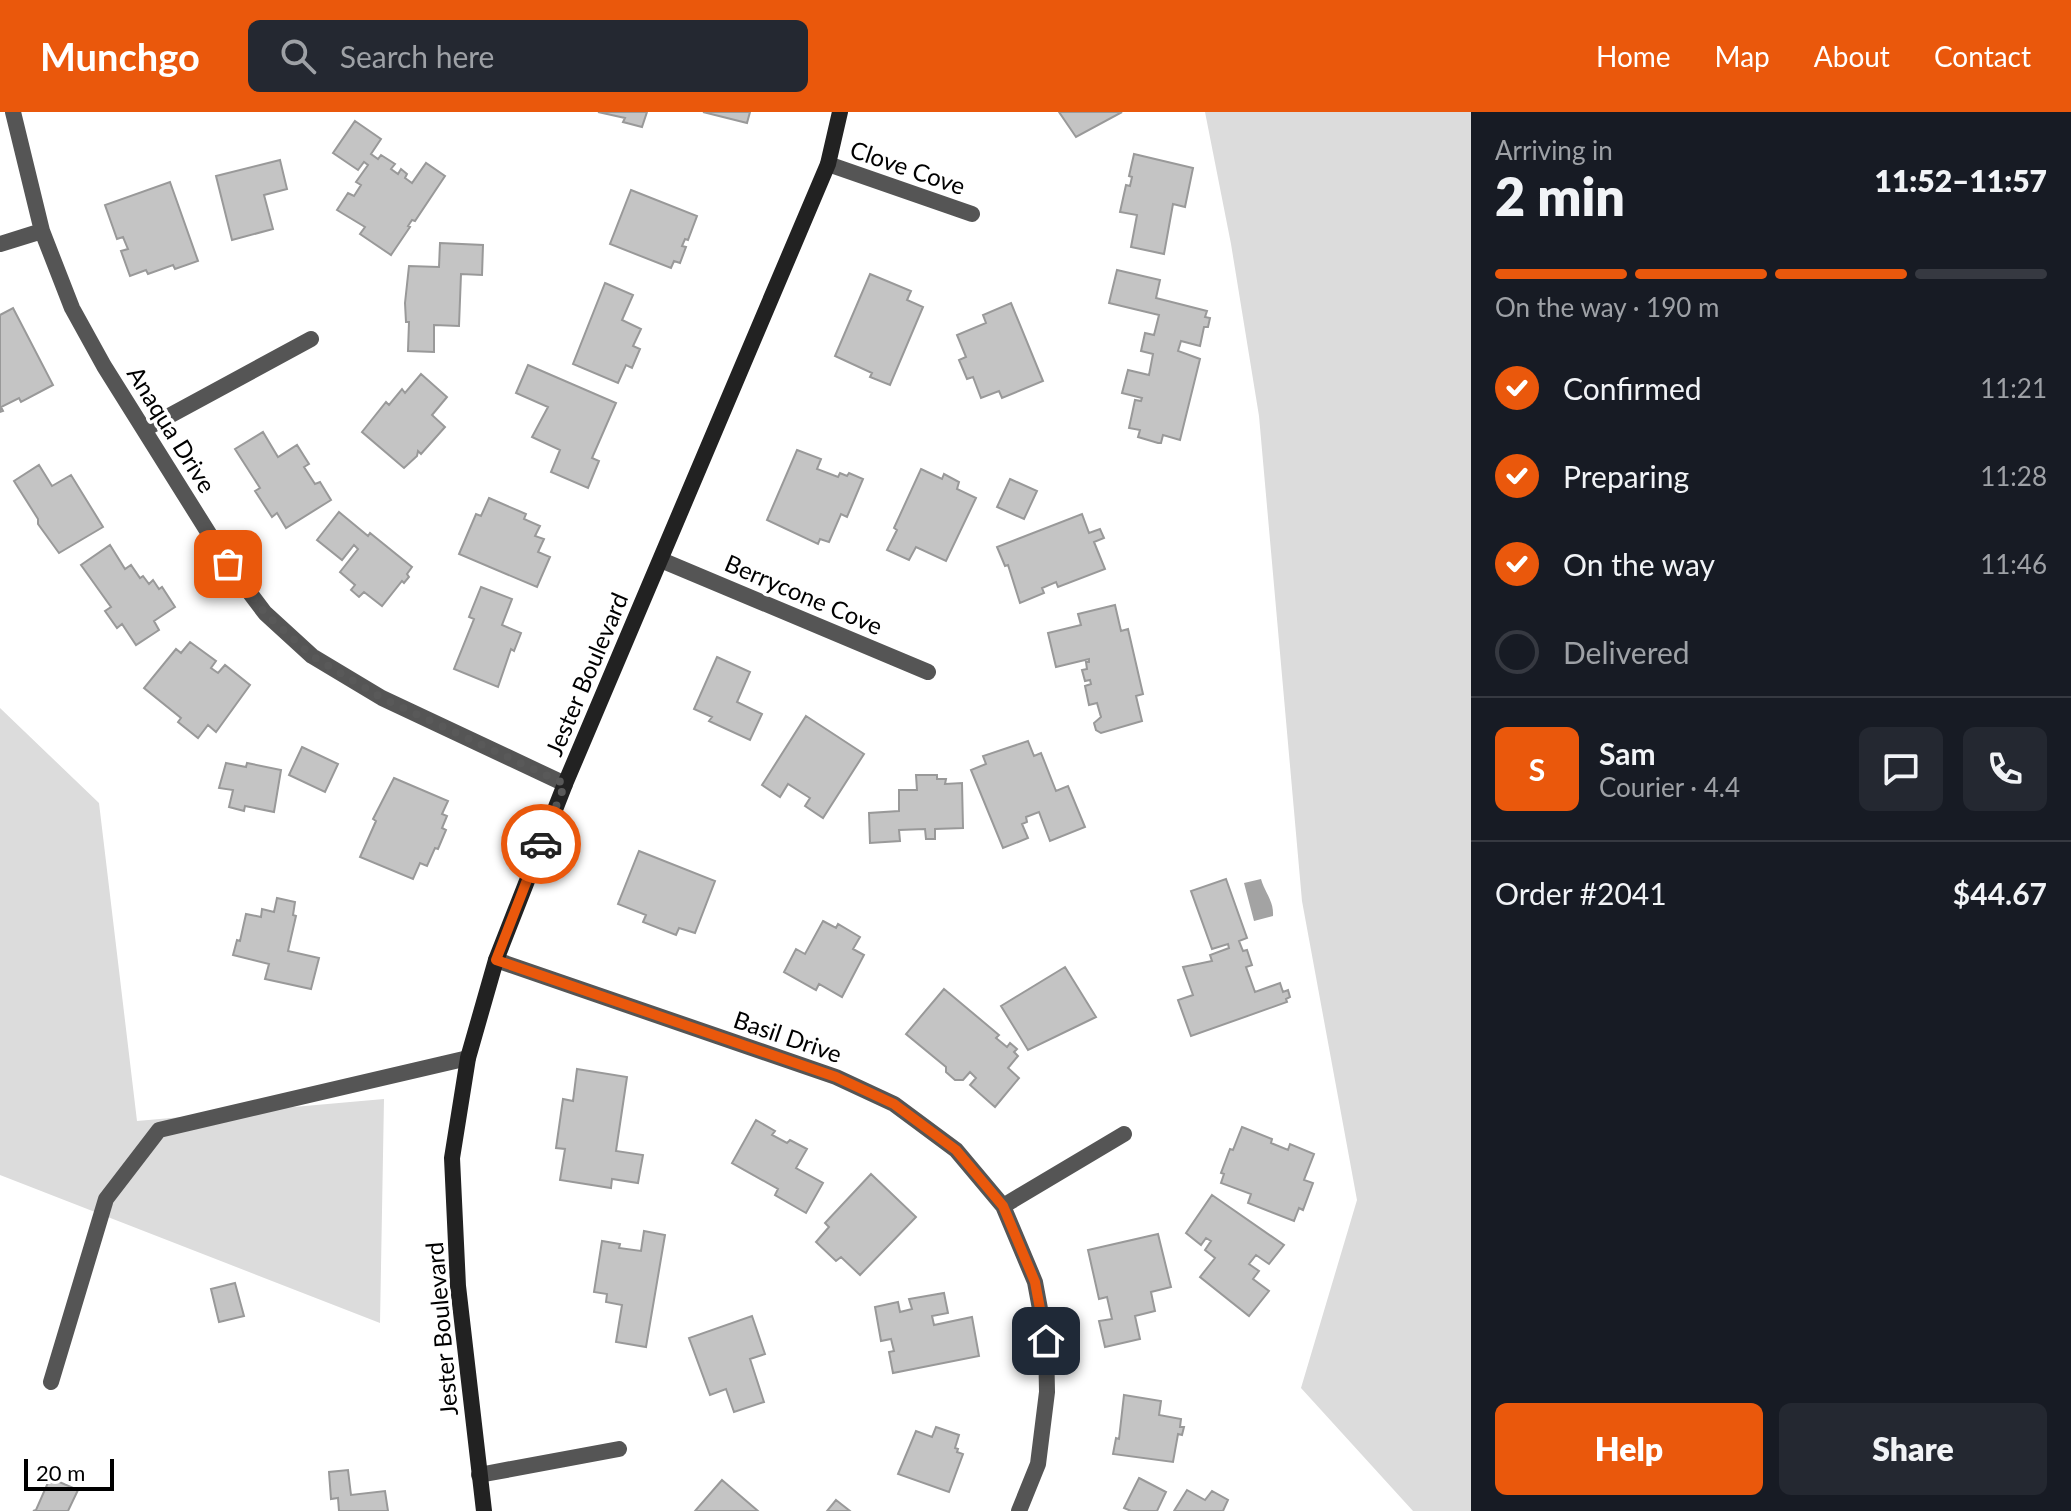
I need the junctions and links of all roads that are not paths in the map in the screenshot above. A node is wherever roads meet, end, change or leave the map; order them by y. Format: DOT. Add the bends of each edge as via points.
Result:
graph roads {
  1 [pos="13,112"];
  2 [pos="840,112"];
  3 [pos="828,164"];
  4 [pos="972,214"];
  5 [pos="42,231"];
  6 [pos="0,244"];
  7 [pos="311,339"];
  8 [pos="145,429"];
  9 [pos="661,560"];
  10 [pos="928,672"];
  11 [pos="565,784"];
  12 [pos="496,960"];
  13 [pos="468,1058"];
  14 [pos="1124,1134"];
  15 [pos="1003,1206"];
  16 [pos="51,1382"];
  17 [pos="619,1449"];
  18 [pos="479,1475"];
  19 [pos="484,1511"];
  20 [pos="1019,1511"];
  1 -- 5 [label="street, Anaqua Drive"];
  2 -- 3 [label="street, Jester Boulevard"];
  3 -- 4 [label="street, Clove Cove"];
  3 -- 9 [label="street, Jester Boulevard"];
  5 -- 6 [label="street"];
  5 -- 8 [label="street, Anaqua Drive" via="72,308"];
  7 -- 8 [label="street"];
  8 -- 11 [label="street, Anaqua Drive" via="228,564 265,613 312,656 382,698"];
  9 -- 10 [label="street, Berrycone Cove"];
  9 -- 11 [label="street, Jester Boulevard"];
  11 -- 12 [label="street, Jester Boulevard"];
  12 -- 13 [label="street, Jester Boulevard"];
  12 -- 15 [label="street, Basil Drive" via="836,1077 894,1104 956,1150"];
  13 -- 16 [label="street" via="159,1130 106,1199"];
  13 -- 18 [label="street, Jester Boulevard" via="452,1158 458,1286"];
  14 -- 15 [label="street"];
  15 -- 20 [label="street, Basil Drive" via="1035,1282 1046,1341 1047,1392 1038,1464"];
  17 -- 18 [label="street"];
  18 -- 19 [label="street, Jester Boulevard"];
}
